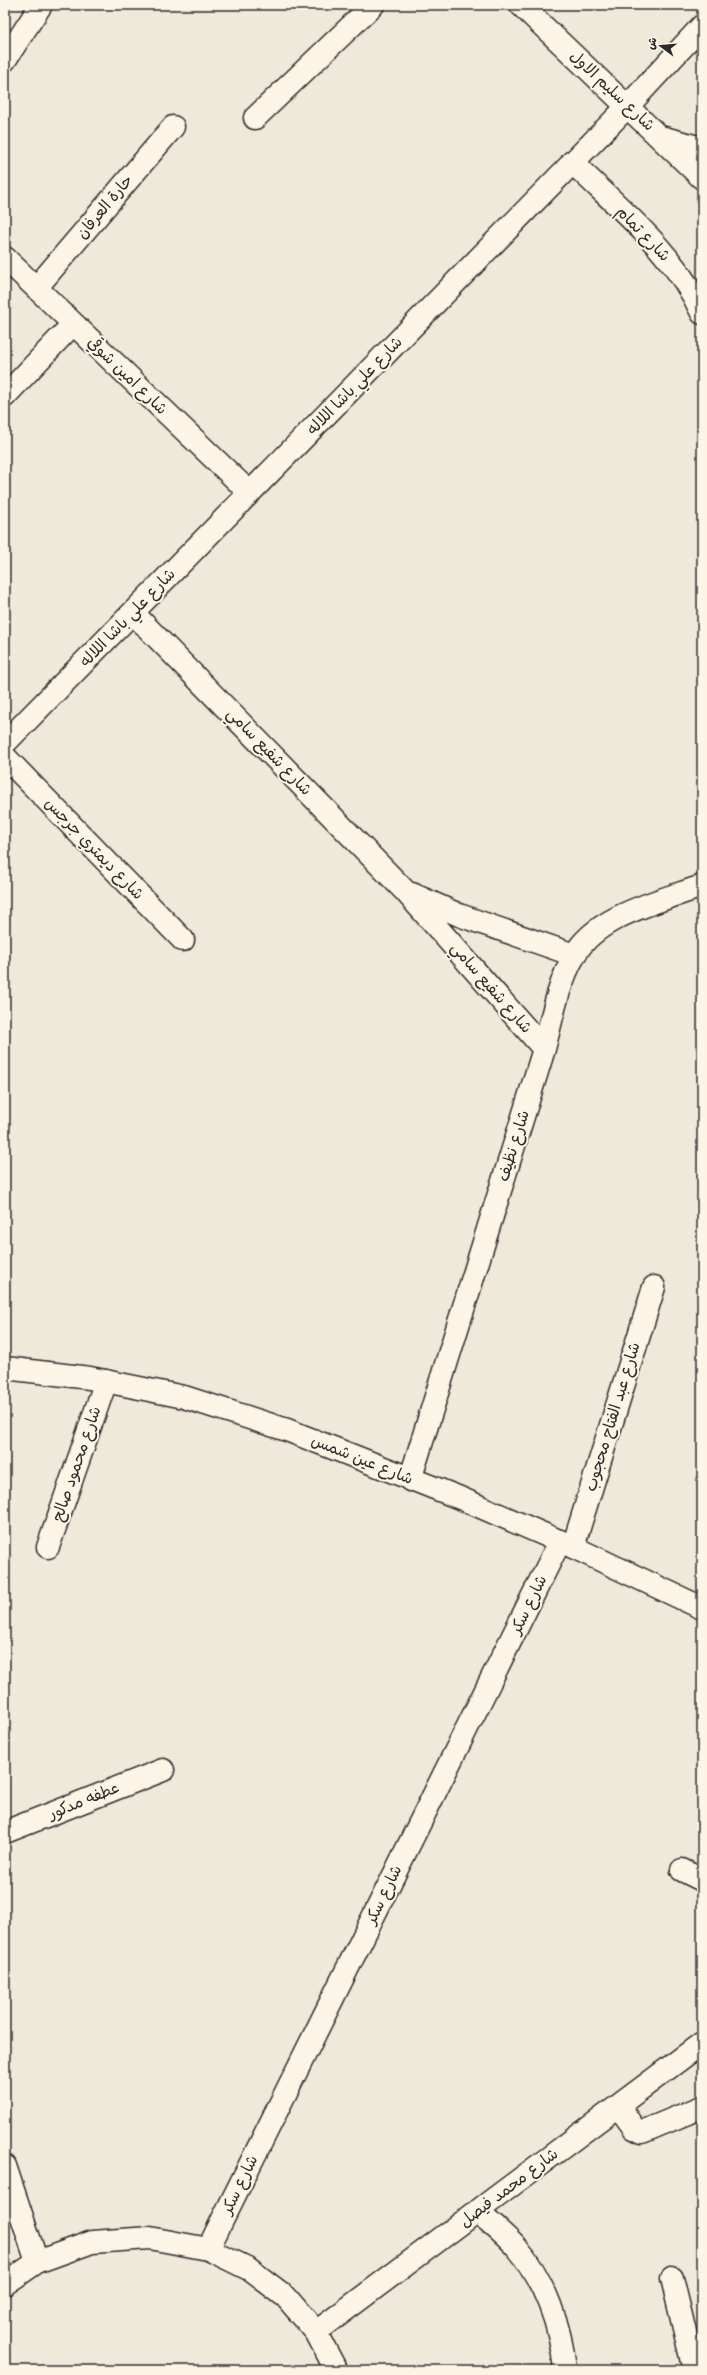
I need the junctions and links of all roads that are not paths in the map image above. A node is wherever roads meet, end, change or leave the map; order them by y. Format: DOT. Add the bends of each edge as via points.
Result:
graph roads {
  1 [pos="41,5"];
  2 [pos="374,5"];
  3 [pos="521,5"];
  4 [pos="702,26"];
  5 [pos="5,60"];
  6 [pos="627,107"];
  7 [pos="255,118"];
  8 [pos="173,127"];
  9 [pos="660,137"];
  10 [pos="702,148"];
  11 [pos="572,162"];
  12 [pos="702,178"];
  13 [pos="5,258"];
  14 [pos="37,286"];
  15 [pos="702,313"];
  16 [pos="72,324"];
  17 [pos="5,396"];
  18 [pos="250,493"];
  19 [pos="133,614"];
  20 [pos="8,733"];
  21 [pos="5,757"];
  22 [pos="702,886"];
  23 [pos="405,891"];
  24 [pos="183,940"];
  25 [pos="574,955"];
  26 [pos="544,1049"];
  27 [pos="654,1287"];
  28 [pos="5,1368"];
  29 [pos="106,1382"];
  30 [pos="410,1480"];
  31 [pos="567,1544"];
  32 [pos="48,1547"];
  33 [pos="702,1608"];
  34 [pos="163,1770"];
  35 [pos="5,1832"];
  36 [pos="682,1870"];
  37 [pos="702,1880"];
  38 [pos="702,2043"];
  39 [pos="618,2106"];
  40 [pos="702,2107"];
  41 [pos="5,2166"];
  42 [pos="478,2211"];
  43 [pos="208,2249"];
  44 [pos="37,2262"];
  45 [pos="672,2278"];
  46 [pos="5,2284"];
  47 [pos="316,2332"];
  48 [pos="336,2370"];
  49 [pos="565,2370"];
  50 [pos="694,2370"];
  1 -- 5 [label="street"];
  2 -- 7 [label="street"];
  3 -- 6 [label="street, شارع سليم الاول"];
  4 -- 6 [label="street, شارع علي باشا اللاله"];
  6 -- 9 [label="street, شارع سليم الاول"];
  6 -- 11 [label="street, شارع علي باشا اللاله"];
  8 -- 14 [label="street, حارة العرفان"];
  9 -- 10 [label="street"];
  9 -- 12 [label="street, شارع سليم الاول"];
  11 -- 15 [label="street, شارع تمام" via="664,253 692,292"];
  11 -- 18 [label="street, شارع علي باشا اللاله"];
  13 -- 14 [label="street, شارع امين شوقي"];
  14 -- 16 [label="street, شارع امين شوقي"];
  16 -- 17 [label="street"];
  16 -- 18 [label="street, شارع امين شوقي"];
  18 -- 19 [label="street, شارع علي باشا اللاله"];
  19 -- 20 [label="street, شارع علي باشا اللاله"];
  19 -- 23 [label="street, شارع شفيع سامي"];
  21 -- 24 [label="street, شارع ديمتري جرجس"];
  22 -- 25 [label="street, شارع نظيف" via="610,921 590,935"];
  23 -- 25 [label="street, شارع شفيع سامي" via="458,915"];
  23 -- 26 [label="street, شارع شفيع سامي"];
  25 -- 26 [label="street, شارع نظيف" via="562,982"];
  26 -- 30 [label="street, شارع نظيف"];
  27 -- 31 [label="street, شارع عبد الفتاح محجوب"];
  28 -- 29 [label="street, شارع عين شمس"];
  29 -- 30 [label="street, شارع عين شمس" via="184,1397 287,1430"];
  29 -- 32 [label="street, شارع محمود صالح"];
  30 -- 31 [label="street, شارع عين شمس" via="460,1498"];
  31 -- 33 [label="street, شارع عين شمس"];
  31 -- 43 [label="street, شارع سكر"];
  34 -- 35 [label="street, عطفه مدكور"];
  36 -- 37 [label="street"];
  38 -- 39 [label="street, شارع محمد فيصل"];
  39 -- 40 [label="street" via="634,2128 642,2132"];
  39 -- 42 [label="street, شارع محمد فيصل"];
  41 -- 44 [label="street"];
  42 -- 47 [label="street, شارع محمد فيصل"];
  42 -- 49 [label="street" via="516,2247 545,2291 562,2341"];
  43 -- 44 [label="street" via="150,2238 92,2242"];
  43 -- 47 [label="street" via="250,2269 286,2297"];
  44 -- 46 [label="street"];
  45 -- 50 [label="street"];
  47 -- 48 [label="street"];
}
